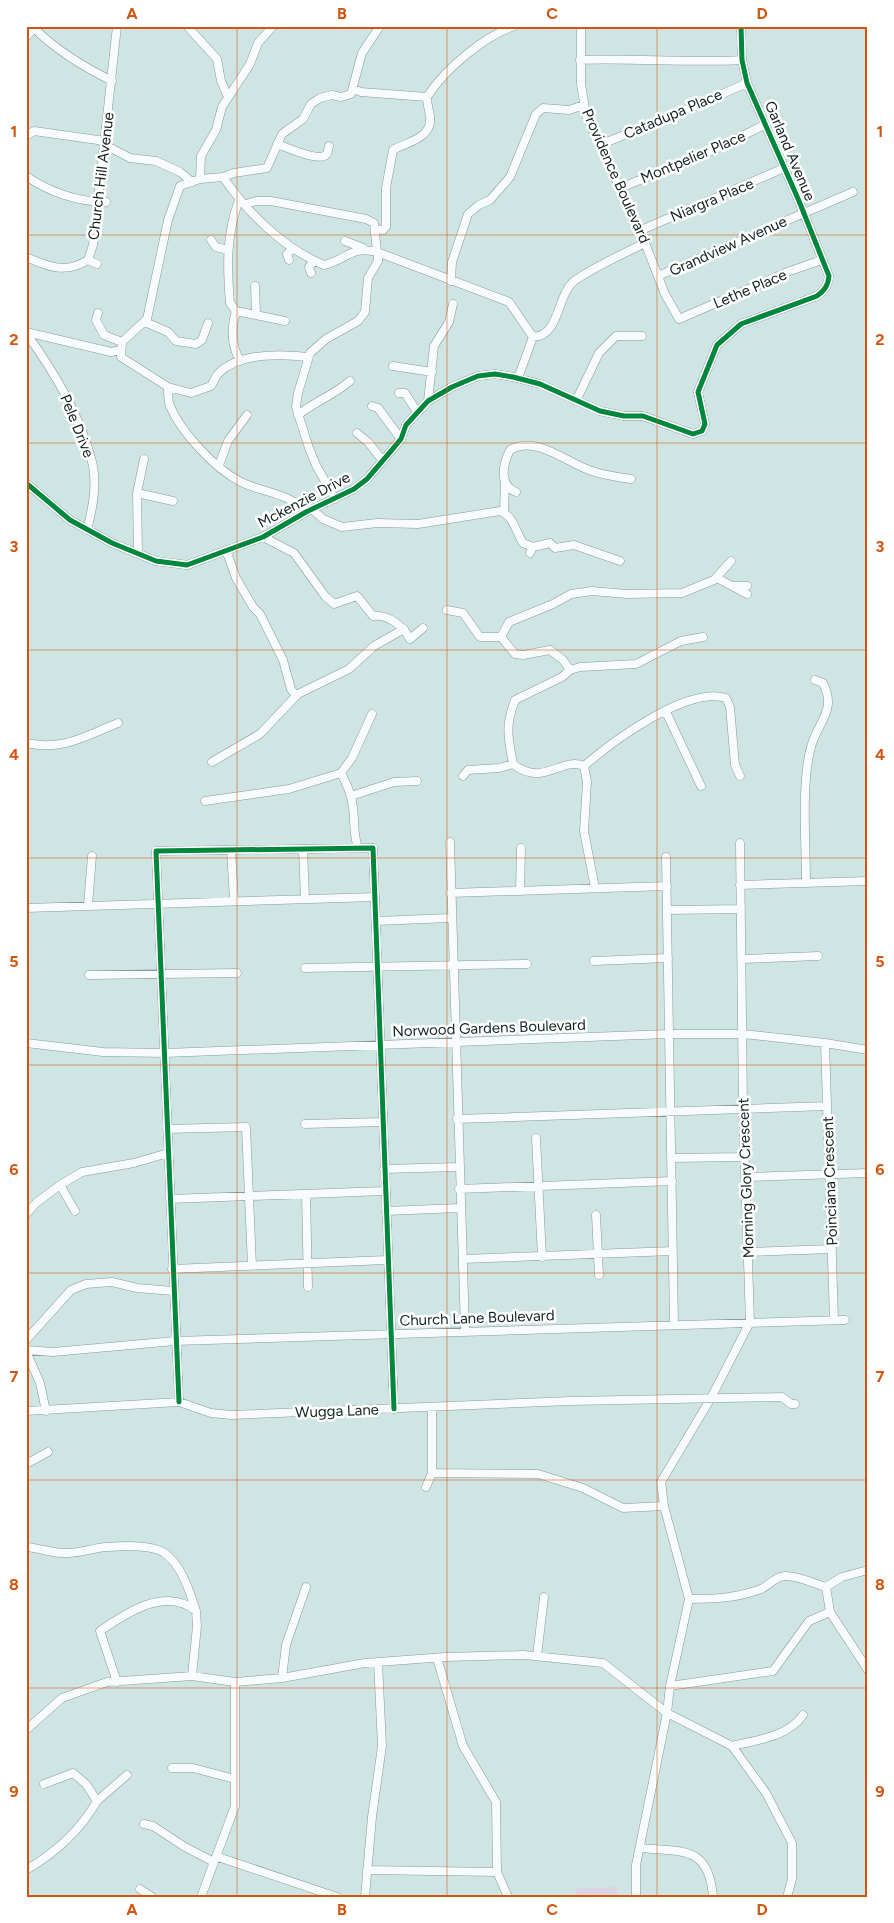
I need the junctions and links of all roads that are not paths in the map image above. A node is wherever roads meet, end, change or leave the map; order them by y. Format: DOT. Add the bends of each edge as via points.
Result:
graph roads {
  1 [pos="117,26"];
  2 [pos="188,26"];
  3 [pos="273,26"];
  4 [pos="380,26"];
  5 [pos="515,26"];
  6 [pos="581,26"];
  7 [pos="742,26"];
  8 [pos="36,27"];
  9 [pos="26,37"];
  10 [pos="580,60"];
  11 [pos="742,60"];
  12 [pos="112,81"];
  13 [pos="747,83"];
  14 [pos="353,89"];
  15 [pos="228,97"];
  16 [pos="427,97"];
  17 [pos="584,105"];
  18 [pos="766,124"];
  19 [pos="26,136"];
  20 [pos="105,143"];
  21 [pos="277,144"];
  22 [pos="600,145"];
  23 [pos="329,146"];
  24 [pos="784,168"];
  25 [pos="26,176"];
  26 [pos="223,177"];
  27 [pos="196,180"];
  28 [pos="620,188"];
  29 [pos="853,192"];
  30 [pos="239,200"];
  31 [pos="102,202"];
  32 [pos="246,204"];
  33 [pos="803,214"];
  34 [pos="375,229"];
  35 [pos="640,230"];
  36 [pos="211,240"];
  37 [pos="345,241"];
  38 [pos="645,243"];
  39 [pos="363,248"];
  40 [pos="292,249"];
  41 [pos="228,250"];
  42 [pos="378,253"];
  43 [pos="26,258"];
  44 [pos="88,260"];
  45 [pos="289,260"];
  46 [pos="822,260"];
  47 [pos="314,261"];
  48 [pos="97,264"];
  49 [pos="311,273"];
  50 [pos="658,276"];
  51 [pos="451,281"];
  52 [pos="828,282"];
  53 [pos="255,286"];
  54 [pos="453,304"];
  55 [pos="236,311"];
  56 [pos="98,313"];
  57 [pos="256,314"];
  58 [pos="680,319"];
  59 [pos="285,320"];
  60 [pos="145,322"];
  61 [pos="208,323"];
  62 [pos="26,332"];
  63 [pos="642,336"];
  64 [pos="533,337"];
  65 [pos="122,342"];
  66 [pos="120,350"];
  67 [pos="308,357"];
  68 [pos="240,360"];
  69 [pos="393,366"];
  70 [pos="432,372"];
  71 [pos="518,378"];
  72 [pos="350,381"];
  73 [pos="168,388"];
  74 [pos="399,393"];
  75 [pos="428,401"];
  76 [pos="576,401"];
  77 [pos="372,406"];
  78 [pos="417,412"];
  79 [pos="247,415"];
  80 [pos="298,416"];
  81 [pos="356,433"];
  82 [pos="401,439"];
  83 [pos="144,459"];
  84 [pos="383,461"];
  85 [pos="219,465"];
  86 [pos="631,479"];
  87 [pos="505,482"];
  88 [pos="26,484"];
  89 [pos="516,492"];
  90 [pos="137,493"];
  91 [pos="335,498"];
  92 [pos="173,501"];
  93 [pos="309,510"];
  94 [pos="504,512"];
  95 [pos="88,530"];
  96 [pos="263,537"];
  97 [pos="226,550"];
  98 [pos="138,553"];
  99 [pos="620,561"];
  100 [pos="730,561"];
  101 [pos="716,578"];
  102 [pos="728,585"];
  103 [pos="747,586"];
  104 [pos="747,594"];
  105 [pos="447,610"];
  106 [pos="423,628"];
  107 [pos="404,629"];
  108 [pos="501,637"];
  109 [pos="703,637"];
  110 [pos="570,670"];
  111 [pos="815,680"];
  112 [pos="296,696"];
  113 [pos="666,712"];
  114 [pos="372,714"];
  115 [pos="118,723"];
  116 [pos="26,743"];
  117 [pos="212,762"];
  118 [pos="513,764"];
  119 [pos="584,766"];
  120 [pos="342,774"];
  121 [pos="464,776"];
  122 [pos="740,776"];
  123 [pos="417,781"];
  124 [pos="701,786"];
  125 [pos="351,796"];
  126 [pos="205,801"];
  127 [pos="450,842"];
  128 [pos="740,843"];
  129 [pos="358,848"];
  130 [pos="521,848"];
  131 [pos="303,849"];
  132 [pos="231,850"];
  133 [pos="92,856"];
  134 [pos="666,857"];
  135 [pos="868,881"];
  136 [pos="806,883"];
  137 [pos="740,885"];
  138 [pos="667,886"];
  139 [pos="596,888"];
  140 [pos="520,891"];
  141 [pos="450,893"];
  142 [pos="375,897"];
  143 [pos="305,899"];
  144 [pos="234,900"];
  145 [pos="158,902"];
  146 [pos="88,905"];
  147 [pos="26,908"];
  148 [pos="741,909"];
  149 [pos="667,910"];
  150 [pos="450,918"];
  151 [pos="376,921"];
  152 [pos="818,956"];
  153 [pos="668,958"];
  154 [pos="742,959"];
  155 [pos="594,961"];
  156 [pos="527,964"];
  157 [pos="452,965"];
  158 [pos="377,967"];
  159 [pos="305,968"];
  160 [pos="237,973"];
  161 [pos="88,975"];
  162 [pos="161,975"];
  163 [pos="670,1034"];
  164 [pos="743,1034"];
  165 [pos="454,1042"];
  166 [pos="26,1043"];
  167 [pos="825,1043"];
  168 [pos="380,1045"];
  169 [pos="868,1050"];
  170 [pos="165,1053"];
  171 [pos="827,1106"];
  172 [pos="743,1109"];
  173 [pos="671,1112"];
  174 [pos="457,1119"];
  175 [pos="382,1122"];
  176 [pos="305,1124"];
  177 [pos="167,1130"];
  178 [pos="536,1138"];
  179 [pos="168,1153"];
  180 [pos="745,1157"];
  181 [pos="672,1158"];
  182 [pos="458,1167"];
  183 [pos="384,1169"];
  184 [pos="868,1173"];
  185 [pos="829,1176"];
  186 [pos="746,1178"];
  187 [pos="672,1181"];
  188 [pos="60,1185"];
  189 [pos="538,1186"];
  190 [pos="459,1189"];
  191 [pos="385,1191"];
  192 [pos="306,1194"];
  193 [pos="250,1196"];
  194 [pos="170,1199"];
  195 [pos="460,1208"];
  196 [pos="75,1211"];
  197 [pos="386,1211"];
  198 [pos="26,1214"];
  199 [pos="596,1215"];
  200 [pos="832,1249"];
  201 [pos="673,1251"];
  202 [pos="748,1252"];
  203 [pos="597,1254"];
  204 [pos="542,1257"];
  205 [pos="463,1259"];
  206 [pos="387,1260"];
  207 [pos="308,1263"];
  208 [pos="252,1266"];
  209 [pos="172,1269"];
  210 [pos="599,1274"];
  211 [pos="308,1287"];
  212 [pos="173,1291"];
  213 [pos="834,1320"];
  214 [pos="845,1320"];
  215 [pos="750,1322"];
  216 [pos="674,1324"];
  217 [pos="465,1330"];
  218 [pos="390,1334"];
  219 [pos="26,1340"];
  220 [pos="175,1340"];
  221 [pos="26,1350"];
  222 [pos="711,1398"];
  223 [pos="179,1402"];
  224 [pos="795,1404"];
  225 [pos="432,1407"];
  226 [pos="394,1409"];
  227 [pos="46,1411"];
  228 [pos="26,1412"];
  229 [pos="48,1452"];
  230 [pos="26,1464"];
  231 [pos="432,1473"];
  232 [pos="426,1487"];
  233 [pos="664,1506"];
  234 [pos="26,1547"];
  235 [pos="868,1570"];
  236 [pos="306,1587"];
  237 [pos="826,1587"];
  238 [pos="544,1597"];
  239 [pos="689,1599"];
  240 [pos="196,1611"];
  241 [pos="830,1612"];
  242 [pos="537,1656"];
  243 [pos="868,1656"];
  244 [pos="437,1658"];
  245 [pos="859,1658"];
  246 [pos="378,1662"];
  247 [pos="868,1670"];
  248 [pos="192,1676"];
  249 [pos="282,1678"];
  250 [pos="117,1682"];
  251 [pos="235,1682"];
  252 [pos="670,1686"];
  253 [pos="667,1714"];
  254 [pos="803,1715"];
  255 [pos="26,1730"];
  256 [pos="732,1746"];
  257 [pos="172,1768"];
  258 [pos="127,1775"];
  259 [pos="235,1779"];
  260 [pos="44,1784"];
  261 [pos="97,1801"];
  262 [pos="144,1824"];
  263 [pos="640,1848"];
  264 [pos="216,1859"];
  265 [pos="26,1870"];
  266 [pos="366,1870"];
  267 [pos="497,1872"];
  268 [pos="140,1889"];
  269 [pos="152,1897"];
  270 [pos="201,1897"];
  271 [pos="337,1897"];
  272 [pos="365,1897"];
  273 [pos="508,1897"];
  274 [pos="636,1897"];
  275 [pos="713,1897"];
  276 [pos="787,1897"];
  1 -- 12 [label="street, Church Hill Avenue"];
  2 -- 15 [label="street" via="217,59"];
  3 -- 15 [label="street" via="258,43 250,64"];
  4 -- 14 [label="street" via="362,53"];
  5 -- 16 [label="street" via="490,37 435,83"];
  6 -- 10 [label="street, Providence Boulevard"];
  7 -- 11 [label="street, Garland Avenue"];
  8 -- 9 [label="street"];
  8 -- 12 [label="street" via="46,40 81,65"];
  10 -- 11 [label="street"];
  10 -- 17 [label="street, Providence Boulevard"];
  11 -- 13 [label="street, Garland Avenue"];
  12 -- 20 [label="street, Church Hill Avenue"];
  13 -- 18 [label="street, Garland Avenue"];
  13 -- 22 [label="street, Catadupa Place"];
  14 -- 16 [label="street"];
  14 -- 21 [label="street" via="351,94 320,98 311,104 303,119 282,134"];
  15 -- 27 [label="street" via="216,130 204,148"];
  16 -- 34 [label="street" via="430,117 426,129 417,141 392,150 386,188 386,227"];
  17 -- 22 [label="street, Providence Boulevard"];
  17 -- 51 [label="street" via="569,110 543,108 536,114 510,177 490,200 468,214 452,262"];
  18 -- 24 [label="street, Garland Avenue"];
  18 -- 28 [label="street, Montpelier Place" via="714,150"];
  19 -- 20 [label="street" via="34,131"];
  20 -- 27 [label="street" via="138,160 156,161"];
  20 -- 31 [label="street, Church Hill Avenue"];
  21 -- 23 [label="street" via="322,157 327,154"];
  21 -- 26 [label="street" via="267,168"];
  22 -- 28 [label="street, Providence Boulevard"];
  24 -- 33 [label="street, Garland Avenue"];
  24 -- 35 [label="street, Niargra Place"];
  25 -- 31 [label="street" via="43,188"];
  26 -- 27 [label="street"];
  26 -- 30 [label="street"];
  27 -- 60 [label="street" via="180,186 168,220 168,242"];
  28 -- 35 [label="street, Providence Boulevard"];
  29 -- 33 [label="street, Grandview Avenue"];
  30 -- 32 [label="street"];
  30 -- 41 [label="street"];
  31 -- 44 [label="street, Church Hill Avenue"];
  32 -- 34 [label="street" via="272,201 318,209 366,219 374,224"];
  32 -- 40 [label="street"];
  33 -- 46 [label="street, Garland Avenue"];
  33 -- 50 [label="street, Grandview Avenue"];
  34 -- 42 [label="street"];
  35 -- 38 [label="street, Providence Boulevard"];
  36 -- 41 [label="street" via="216,247"];
  37 -- 39 [label="street"];
  38 -- 50 [label="street, Providence Boulevard"];
  38 -- 64 [label="street" via="571,284 550,329 541,337"];
  39 -- 42 [label="street"];
  39 -- 47 [label="street" via="327,264"];
  40 -- 45 [label="street" via="286,254"];
  40 -- 47 [label="street"];
  41 -- 55 [label="street" via="230,303"];
  42 -- 51 [label="street"];
  42 -- 67 [label="street" via="378,261 368,278 365,312 358,320 326,339"];
  43 -- 44 [label="street, Church Hill Avenue" via="52,268 65,269"];
  44 -- 48 [label="street"];
  46 -- 52 [label="street, Garland Avenue" via="829,276"];
  46 -- 58 [label="street, Lethe Place"];
  47 -- 49 [label="street" via="309,267"];
  50 -- 58 [label="street, Providence Boulevard"];
  51 -- 64 [label="street" via="508,302"];
  52 -- 76 [label="street, Mckenzie Drive" via="817,296 742,324 717,345 698,392 705,424 702,432 693,434 643,416 600,411"];
  53 -- 57 [label="street"];
  54 -- 70 [label="street" via="449,322 434,346"];
  55 -- 57 [label="street"];
  55 -- 68 [label="street" via="234,350"];
  56 -- 65 [label="street" via="96,320 104,335"];
  57 -- 59 [label="street"];
  60 -- 61 [label="street" via="168,332 176,341 196,344 202,340"];
  60 -- 65 [label="street"];
  62 -- 66 [label="street" via="111,352"];
  62 -- 95 [label="street, Pele Drive" via="59,384 92,459 95,489"];
  63 -- 76 [label="street" via="616,336 600,353"];
  64 -- 71 [label="street"];
  65 -- 66 [label="street"];
  66 -- 73 [label="street" via="121,357 130,365"];
  67 -- 68 [label="street" via="290,355"];
  67 -- 80 [label="street" via="298,393"];
  68 -- 73 [label="street" via="218,373 211,386 199,392"];
  69 -- 70 [label="street"];
  70 -- 75 [label="street"];
  71 -- 75 [label="street, Mckenzie Drive" via="495,374 478,376"];
  71 -- 76 [label="street, Mckenzie Drive" via="540,384"];
  72 -- 80 [label="street" via="337,393"];
  73 -- 85 [label="street" via="169,405 184,431"];
  74 -- 78 [label="street" via="405,393"];
  75 -- 78 [label="street, Mckenzie Drive"];
  77 -- 82 [label="street" via="378,408"];
  78 -- 82 [label="street, Mckenzie Drive" via="406,425"];
  79 -- 85 [label="street" via="228,441"];
  80 -- 91 [label="street" via="316,465"];
  81 -- 84 [label="street"];
  82 -- 84 [label="street, Mckenzie Drive"];
  83 -- 90 [label="street"];
  84 -- 91 [label="street, Mckenzie Drive" via="367,479"];
  85 -- 93 [label="street" via="240,482 294,500"];
  86 -- 87 [label="street" via="592,471 558,454 524,446 510,450"];
  87 -- 89 [label="street"];
  87 -- 94 [label="street"];
  88 -- 95 [label="street, Mckenzie Drive" via="70,520"];
  90 -- 92 [label="street"];
  90 -- 98 [label="street"];
  91 -- 93 [label="street, Mckenzie Drive"];
  93 -- 94 [label="street" via="342,527 376,523 418,524"];
  93 -- 96 [label="street, Mckenzie Drive"];
  94 -- 99 [label="street" via="521,541 532,550 550,544 555,548 574,545"];
  95 -- 98 [label="street, Mckenzie Drive"];
  96 -- 97 [label="street, Mckenzie Drive"];
  96 -- 107 [label="street" via="294,553 334,604 357,596 373,616 382,614"];
  97 -- 98 [label="street, Mckenzie Drive" via="187,565 156,561"];
  97 -- 112 [label="street" via="236,578 260,614 283,660"];
  100 -- 101 [label="street"];
  101 -- 102 [label="street"];
  101 -- 108 [label="street" via="682,594 571,594 509,622"];
  102 -- 103 [label="street"];
  102 -- 104 [label="street"];
  105 -- 108 [label="street" via="464,613 480,637"];
  106 -- 107 [label="street" via="410,639"];
  107 -- 112 [label="street" via="374,646 349,669"];
  108 -- 110 [label="street" via="515,654 550,650"];
  109 -- 110 [label="street" via="681,641 636,664"];
  110 -- 118 [label="street" via="515,700 507,721"];
  111 -- 136 [label="street" via="823,683 830,695 830,705 811,748 806,789"];
  112 -- 117 [label="street" via="260,734"];
  113 -- 119 [label="street" via="609,745"];
  113 -- 122 [label="street" via="683,703 718,696 726,698 735,765"];
  113 -- 124 [label="street"];
  114 -- 120 [label="street"];
  115 -- 116 [label="street" via="63,745 50,747"];
  118 -- 119 [label="street" via="523,772 538,774 574,765"];
  118 -- 121 [label="street" via="468,770"];
  119 -- 139 [label="street" via="587,782 584,830"];
  120 -- 125 [label="street"];
  120 -- 126 [label="street" via="289,789"];
  123 -- 125 [label="street" via="394,782"];
  125 -- 129 [label="street"];
  127 -- 141 [label="street"];
  128 -- 137 [label="street, Morning Glory Crescent"];
  129 -- 131 [label="street"];
  129 -- 142 [label="street" via="373,848"];
  130 -- 140 [label="street"];
  131 -- 132 [label="street"];
  131 -- 143 [label="street"];
  132 -- 144 [label="street"];
  132 -- 145 [label="street" via="156,851"];
  133 -- 146 [label="street"];
  134 -- 138 [label="street"];
  135 -- 136 [label="street"];
  136 -- 137 [label="street"];
  137 -- 148 [label="street, Morning Glory Crescent"];
  138 -- 139 [label="street"];
  138 -- 149 [label="street"];
  139 -- 140 [label="street"];
  140 -- 141 [label="street"];
  141 -- 150 [label="street"];
  142 -- 143 [label="street"];
  142 -- 151 [label="street"];
  143 -- 144 [label="street"];
  144 -- 145 [label="street"];
  145 -- 146 [label="street"];
  145 -- 162 [label="street"];
  146 -- 147 [label="street"];
  148 -- 149 [label="street"];
  148 -- 154 [label="street, Morning Glory Crescent"];
  149 -- 153 [label="street"];
  150 -- 151 [label="street"];
  150 -- 157 [label="street"];
  151 -- 158 [label="street"];
  152 -- 154 [label="street"];
  153 -- 155 [label="street"];
  153 -- 163 [label="street"];
  154 -- 164 [label="street, Morning Glory Crescent"];
  156 -- 157 [label="street"];
  157 -- 158 [label="street"];
  157 -- 165 [label="street"];
  158 -- 159 [label="street"];
  158 -- 168 [label="street"];
  160 -- 162 [label="street"];
  161 -- 162 [label="street"];
  162 -- 170 [label="street"];
  163 -- 164 [label="street, Norwood Gardens Boulevard"];
  163 -- 165 [label="street, Norwood Gardens Boulevard"];
  163 -- 173 [label="street"];
  164 -- 167 [label="street, Norwood Gardens Boulevard"];
  164 -- 172 [label="street, Morning Glory Crescent"];
  165 -- 168 [label="street, Norwood Gardens Boulevard"];
  165 -- 174 [label="street"];
  166 -- 170 [label="street, Norwood Gardens Boulevard" via="103,1052"];
  167 -- 169 [label="street, Norwood Gardens Boulevard"];
  167 -- 171 [label="street, Poinciana Crescent"];
  168 -- 170 [label="street, Norwood Gardens Boulevard"];
  168 -- 175 [label="street"];
  170 -- 177 [label="street"];
  171 -- 172 [label="street"];
  171 -- 185 [label="street, Poinciana Crescent"];
  172 -- 173 [label="street"];
  172 -- 180 [label="street, Morning Glory Crescent"];
  173 -- 174 [label="street"];
  173 -- 181 [label="street"];
  174 -- 182 [label="street"];
  175 -- 176 [label="street"];
  175 -- 183 [label="street"];
  177 -- 179 [label="street"];
  177 -- 193 [label="street" via="246,1127"];
  178 -- 189 [label="street"];
  179 -- 188 [label="street" via="134,1163 94,1168"];
  179 -- 194 [label="street"];
  180 -- 181 [label="street"];
  180 -- 186 [label="street, Morning Glory Crescent"];
  181 -- 187 [label="street"];
  182 -- 183 [label="street"];
  182 -- 190 [label="street"];
  183 -- 191 [label="street"];
  184 -- 185 [label="street"];
  185 -- 186 [label="street"];
  185 -- 200 [label="street, Poinciana Crescent"];
  186 -- 202 [label="street, Morning Glory Crescent"];
  187 -- 189 [label="street"];
  187 -- 201 [label="street"];
  188 -- 196 [label="street"];
  188 -- 198 [label="street"];
  189 -- 190 [label="street"];
  189 -- 204 [label="street"];
  190 -- 195 [label="street"];
  191 -- 192 [label="street"];
  191 -- 197 [label="street"];
  192 -- 193 [label="street"];
  192 -- 207 [label="street"];
  193 -- 194 [label="street"];
  193 -- 208 [label="street"];
  194 -- 209 [label="street"];
  195 -- 197 [label="street"];
  195 -- 205 [label="street"];
  197 -- 206 [label="street"];
  199 -- 203 [label="street"];
  200 -- 202 [label="street"];
  200 -- 213 [label="street, Poinciana Crescent"];
  201 -- 203 [label="street"];
  201 -- 216 [label="street"];
  202 -- 215 [label="street, Morning Glory Crescent"];
  203 -- 204 [label="street"];
  203 -- 210 [label="street"];
  204 -- 205 [label="street"];
  205 -- 217 [label="street"];
  206 -- 207 [label="street"];
  206 -- 218 [label="street"];
  207 -- 208 [label="street"];
  207 -- 211 [label="street"];
  208 -- 209 [label="street"];
  209 -- 212 [label="street"];
  212 -- 219 [label="street" via="112,1282 86,1284 71,1290"];
  212 -- 220 [label="street"];
  213 -- 214 [label="street, Church Lane Boulevard"];
  213 -- 215 [label="street, Church Lane Boulevard"];
  215 -- 216 [label="street, Church Lane Boulevard"];
  215 -- 222 [label="street"];
  216 -- 217 [label="street, Church Lane Boulevard"];
  217 -- 218 [label="street, Church Lane Boulevard"];
  218 -- 220 [label="street, Church Lane Boulevard"];
  218 -- 226 [label="street"];
  220 -- 221 [label="street, Church Lane Boulevard" via="53,1352"];
  220 -- 223 [label="street"];
  221 -- 227 [label="street" via="40,1383"];
  222 -- 224 [label="street, Wugga Lane" via="782,1397"];
  222 -- 225 [label="street, Wugga Lane"];
  222 -- 233 [label="street" via="662,1482"];
  223 -- 226 [label="street, Wugga Lane" via="211,1413 231,1415"];
  223 -- 227 [label="street, Wugga Lane"];
  225 -- 226 [label="street, Wugga Lane"];
  225 -- 231 [label="street"];
  227 -- 228 [label="street, Wugga Lane"];
  229 -- 230 [label="street"];
  231 -- 232 [label="street"];
  231 -- 233 [label="street" via="538,1474 583,1488 623,1508 635,1510"];
  233 -- 239 [label="street"];
  234 -- 240 [label="street" via="63,1553 105,1547 161,1551 171,1558 179,1571"];
  235 -- 237 [label="street" via="842,1577"];
  236 -- 249 [label="street" via="286,1645"];
  237 -- 239 [label="street" via="786,1576 748,1594 723,1599"];
  237 -- 241 [label="street"];
  238 -- 242 [label="street"];
  239 -- 252 [label="street"];
  240 -- 248 [label="street"];
  240 -- 250 [label="street" via="186,1603 154,1603 128,1611 100,1631"];
  241 -- 245 [label="street"];
  241 -- 252 [label="street" via="809,1621 773,1671"];
  242 -- 244 [label="street"];
  242 -- 253 [label="street" via="603,1663"];
  243 -- 245 [label="street"];
  244 -- 246 [label="street"];
  244 -- 267 [label="street" via="463,1746 496,1802"];
  245 -- 247 [label="street"];
  246 -- 249 [label="street"];
  246 -- 266 [label="street" via="382,1746"];
  248 -- 250 [label="street"];
  248 -- 251 [label="street"];
  249 -- 251 [label="street"];
  250 -- 255 [label="street" via="107,1682 62,1698"];
  251 -- 259 [label="street"];
  252 -- 253 [label="street"];
  253 -- 256 [label="street"];
  253 -- 263 [label="street"];
  254 -- 256 [label="street" via="793,1726 776,1735"];
  256 -- 276 [label="street" via="766,1793 792,1844 792,1879"];
  257 -- 259 [label="street" via="193,1768"];
  258 -- 261 [label="street"];
  259 -- 264 [label="street" via="235,1806"];
  260 -- 261 [label="street" via="73,1773 86,1784"];
  261 -- 265 [label="street" via="67,1840 50,1856"];
  262 -- 264 [label="street" via="153,1826 185,1847"];
  263 -- 274 [label="street" via="636,1865"];
  263 -- 275 [label="street" via="693,1854 705,1863 712,1880"];
  264 -- 270 [label="street"];
  264 -- 271 [label="street"];
  266 -- 267 [label="street"];
  266 -- 272 [label="street"];
  267 -- 273 [label="street"];
  268 -- 269 [label="street"];
}
